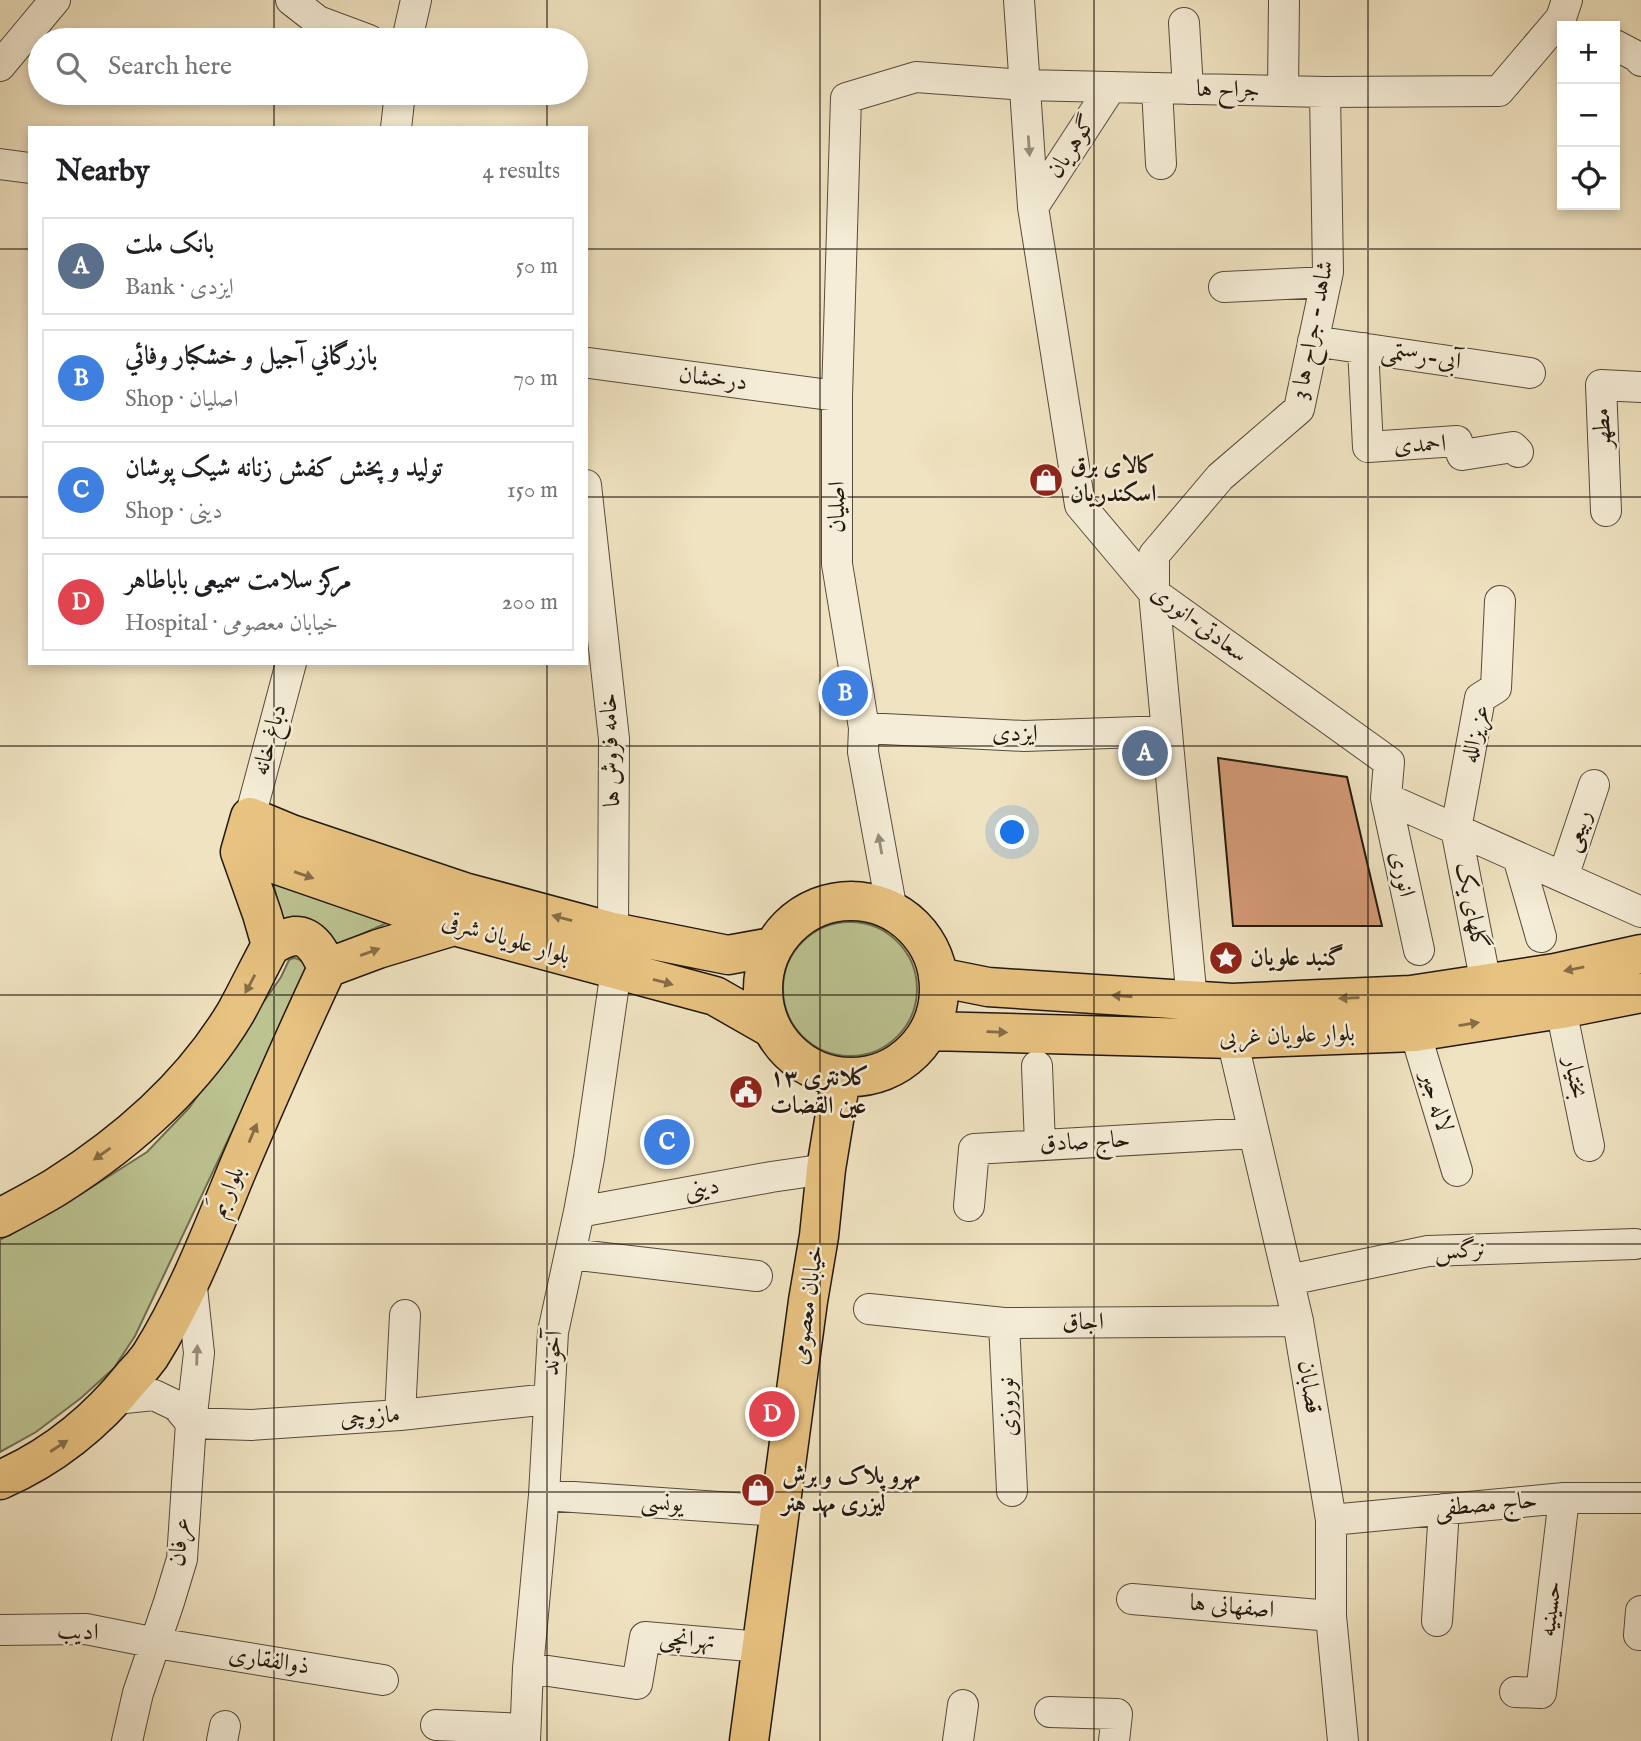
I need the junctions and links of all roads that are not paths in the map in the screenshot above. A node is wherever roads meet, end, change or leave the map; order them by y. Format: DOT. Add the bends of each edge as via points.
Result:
graph roads {
  1 [pos="55,0"];
  2 [pos="291,0"];
  3 [pos="416,0"];
  4 [pos="1019,0"];
  5 [pos="1284,0"];
  6 [pos="1568,15"];
  7 [pos="1184,23"];
  8 [pos="32,28"];
  9 [pos="337,28"];
  10 [pos="410,28"];
  11 [pos="28,32"];
  12 [pos="1620,48"];
  13 [pos="1641,61"];
  14 [pos="0,66"];
  15 [pos="1024,85"];
  16 [pos="1111,87"];
  17 [pos="1157,88"];
  18 [pos="1188,89"];
  19 [pos="1283,91"];
  20 [pos="1325,92"];
  21 [pos="846,98"];
  22 [pos="399,105"];
  23 [pos="396,126"];
  24 [pos="0,164"];
  25 [pos="1161,164"];
  26 [pos="28,168"];
  27 [pos="1033,207"];
  28 [pos="1326,282"];
  29 [pos="1224,287"];
  30 [pos="1313,341"];
  31 [pos="1363,348"];
  32 [pos="589,363"];
  33 [pos="1530,373"];
  34 [pos="1641,387"];
  35 [pos="837,396"];
  36 [pos="1518,452"];
  37 [pos="588,503"];
  38 [pos="1606,511"];
  39 [pos="1154,593"];
  40 [pos="1500,601"];
  41 [pos="290,665"];
  42 [pos="864,728"];
  43 [pos="1167,731"];
  44 [pos="1594,785"];
  45 [pos="1386,798"];
  46 [pos="1455,829"];
  47 [pos="245,835"];
  48 [pos="1518,857"];
  49 [pos="1563,877"];
  50 [pos="892,911"];
  51 [pos="1641,912"];
  52 [pos="454,926"];
  53 [pos="613,932"];
  54 [pos="1541,936"];
  55 [pos="271,945"];
  56 [pos="772,947"];
  57 [pos="1419,950"];
  58 [pos="1641,954"];
  59 [pos="327,968"];
  60 [pos="616,970"];
  61 [pos="938,977"];
  62 [pos="1486,984"];
  63 [pos="1641,993"];
  64 [pos="1192,1001"];
  65 [pos="1561,1009"];
  66 [pos="1405,1020"];
  67 [pos="771,1028"];
  68 [pos="929,1031"];
  69 [pos="1232,1039"];
  70 [pos="1037,1066"];
  71 [pos="841,1077"];
  72 [pos="1254,1133"];
  73 [pos="1040,1145"];
  74 [pos="1589,1146"];
  75 [pos="1459,1153"];
  76 [pos="826,1170"];
  77 [pos="969,1206"];
  78 [pos="579,1212"];
  79 [pos="0,1218"];
  80 [pos="1635,1244"];
  81 [pos="570,1254"];
  82 [pos="757,1276"];
  83 [pos="191,1278"];
  84 [pos="1289,1280"];
  85 [pos="869,1309"];
  86 [pos="405,1315"];
  87 [pos="1298,1321"];
  88 [pos="1004,1323"];
  89 [pos="115,1399"];
  90 [pos="549,1399"];
  91 [pos="400,1415"];
  92 [pos="191,1423"];
  93 [pos="0,1480"];
  94 [pos="1012,1491"];
  95 [pos="544,1494"];
  96 [pos="1564,1498"];
  97 [pos="1641,1498"];
  98 [pos="1444,1509"];
  99 [pos="780,1511"];
  100 [pos="1331,1520"];
  101 [pos="1132,1599"];
  102 [pos="1331,1616"];
  103 [pos="1437,1621"];
  104 [pos="0,1630"];
  105 [pos="156,1643"];
  106 [pos="761,1647"];
  107 [pos="528,1668"];
  108 [pos="383,1680"];
  109 [pos="1515,1692"];
  110 [pos="964,1705"];
  111 [pos="1050,1712"];
  112 [pos="436,1725"];
  113 [pos="525,1735"];
  114 [pos="127,1741"];
  115 [pos="749,1741"];
  116 [pos="958,1741"];
  117 [pos="1114,1741"];
  118 [pos="1343,1741"];
  1 -- 8 [label="street"];
  2 -- 9 [label="street" via="318,21"];
  3 -- 10 [label="street"];
  4 -- 15 [label="street, سعادتی-انوری"];
  5 -- 19 [label="street"];
  6 -- 20 [label="street, جراح ها" via="1499,91"];
  7 -- 18 [label="street"];
  11 -- 14 [label="street"];
  12 -- 13 [label="street"];
  15 -- 16 [label="street, جراح ها"];
  15 -- 21 [label="street, جراح ها" via="916,77"];
  15 -- 27 [label="street, سعادتی-انوری, one-way"];
  16 -- 17 [label="street, جراح ها"];
  16 -- 27 [label="street, گوهریان"];
  17 -- 18 [label="street, جراح ها"];
  17 -- 25 [label="street"];
  18 -- 19 [label="street, جراح ها"];
  19 -- 20 [label="street, جراح ها"];
  20 -- 28 [label="street, شاهد - جراح ها 3"];
  21 -- 35 [label="street, اصلیان"];
  22 -- 23 [label="street"];
  24 -- 26 [label="street"];
  27 -- 39 [label="street, سعادتی-انوری" via="1080,505"];
  28 -- 29 [label="street"];
  28 -- 30 [label="street, شاهد - جراح ها 3"];
  30 -- 31 [label="street, آبی-رستمی"];
  30 -- 39 [label="street, شاهد - جراح ها 3" via="1299,409 1220,477 1154,555"];
  31 -- 33 [label="street, آبی-رستمی"];
  31 -- 36 [label="street, احمدی" via="1368,447 1457,441 1462,455 1513,447"];
  32 -- 35 [label="street, درخشان"];
  34 -- 38 [label="street, مطهر" via="1601,385"];
  35 -- 42 [label="street, اصلیان" via="837,564"];
  37 -- 53 [label="street, خامه فروش ها" via="614,739"];
  39 -- 43 [label="street, شاهد - جراح ها 3"];
  39 -- 45 [label="street, سعادتی-انوری" via="1390,762"];
  40 -- 46 [label="street, عزیزالله" via="1496,688 1480,698"];
  41 -- 47 [label="street, دباغ خانه"];
  42 -- 43 [label="street, ایزدی" via="1024,736"];
  50 -- 42 [label="street, اصلیان, one-way" via="863,752"];
  43 -- 64 [label="street, شاهد - جراح ها 3"];
  44 -- 49 [label="street, ربیعی"];
  45 -- 46 [label="street"];
  45 -- 57 [label="street, انوری"];
  46 -- 48 [label="street"];
  46 -- 62 [label="street, گلهای یک"];
  47 -- 52 [label="main road, بلوار علویان شرقی, one-way"];
  53 -- 47 [label="main road, بلوار علویان شرقی, one-way" via="464,892 290,834"];
  47 -- 55 [label="main road"];
  48 -- 49 [label="street"];
  48 -- 54 [label="street"];
  49 -- 51 [label="street"];
  50 -- 56 [label="main road" via="866,902 838,901 811,909 789,925"];
  50 -- 61 [label="main road" via="914,928 930,950"];
  59 -- 52 [label="main road, one-way"];
  52 -- 60 [label="main road, بلوار علویان شرقی"];
  53 -- 56 [label="main road, بلوار علویان شرقی" via="728,954"];
  55 -- 59 [label="main road" via="301,937 318,949"];
  55 -- 79 [label="main road, one-way" via="236,1012 173,1093 124,1139 56,1187"];
  56 -- 67 [label="main road" via="763,974 763,1001"];
  58 -- 62 [label="main road, بلوار علویان غربی, one-way"];
  83 -- 59 [label="main road, بلوار بَم, one-way"];
  60 -- 67 [label="main road, بلوار علویان شرقی, one-way" via="715,996"];
  60 -- 78 [label="street, آخوند"];
  64 -- 61 [label="main road, بلوار علویان غربی, one-way" via="988,987"];
  61 -- 68 [label="main road" via="938,1004"];
  62 -- 66 [label="main road, بلوار علویان غربی" via="1411,995"];
  63 -- 65 [label="main road, بلوار علویان غربی"];
  66 -- 64 [label="main road, بلوار علویان غربی, one-way"];
  66 -- 65 [label="main road, بلوار علویان غربی, one-way"];
  65 -- 74 [label="street, بختیار"];
  66 -- 69 [label="main road, بلوار علویان غربی"];
  66 -- 75 [label="street, لاله جیر"];
  67 -- 71 [label="main road" via="788,1051 810,1067"];
  68 -- 69 [label="main road, بلوار علویان غربی, one-way"];
  68 -- 71 [label="main road" via="912,1053 890,1068 863,1077"];
  69 -- 72 [label="street, قصابان"];
  70 -- 73 [label="street"];
  71 -- 76 [label="main road, خیابان معصومی"];
  72 -- 73 [label="street, حاج صادق"];
  72 -- 84 [label="street, قصابان"];
  73 -- 77 [label="street, حاج صادق" via="974,1149"];
  76 -- 78 [label="street, دینی"];
  76 -- 99 [label="main road, خیابان معصومی"];
  78 -- 81 [label="street, آخوند"];
  80 -- 84 [label="street, نرگس" via="1428,1251"];
  81 -- 82 [label="street"];
  81 -- 90 [label="street, آخوند" via="553,1332"];
  83 -- 89 [label="main road, بلوار بَم" via="149,1357"];
  92 -- 83 [label="street, عرفان, one-way" via="199,1353"];
  84 -- 87 [label="street, قصابان"];
  85 -- 88 [label="street, اجاق"];
  86 -- 91 [label="street"];
  87 -- 88 [label="street, اجاق"];
  87 -- 100 [label="street, قصابان"];
  88 -- 94 [label="street, نوروزی"];
  89 -- 92 [label="street" via="154,1395 177,1406"];
  93 -- 89 [label="main road, بلوار بَم, one-way" via="78,1434"];
  90 -- 91 [label="street, مازوچی"];
  90 -- 95 [label="street, آخوند"];
  91 -- 92 [label="street, مازوچی" via="251,1425"];
  92 -- 105 [label="street, عرفان" via="182,1559"];
  95 -- 99 [label="street, یونسی"];
  95 -- 107 [label="street, آخوند"];
  96 -- 97 [label="street, حاج مصطفی"];
  96 -- 98 [label="street, حاج مصطفی"];
  96 -- 109 [label="street, حسینیه" via="1541,1693"];
  98 -- 100 [label="street, حاج مصطفی"];
  98 -- 103 [label="street"];
  99 -- 106 [label="main road, خیابان معصومی"];
  100 -- 102 [label="street, قصابان"];
  101 -- 102 [label="street, اصفهانی ها"];
  102 -- 118 [label="street, قصابان"];
  104 -- 105 [label="street, ادیب" via="86,1629"];
  105 -- 108 [label="street, ذوالفقاری"];
  105 -- 114 [label="street, عرفان"];
  106 -- 107 [label="street, تهرانچی" via="645,1637 638,1684"];
  106 -- 115 [label="main road, خیابان معصومی"];
  107 -- 113 [label="street, آخوند"];
  110 -- 116 [label="street"];
  111 -- 117 [label="street" via="1117,1714"];
  112 -- 113 [label="street"];
}
